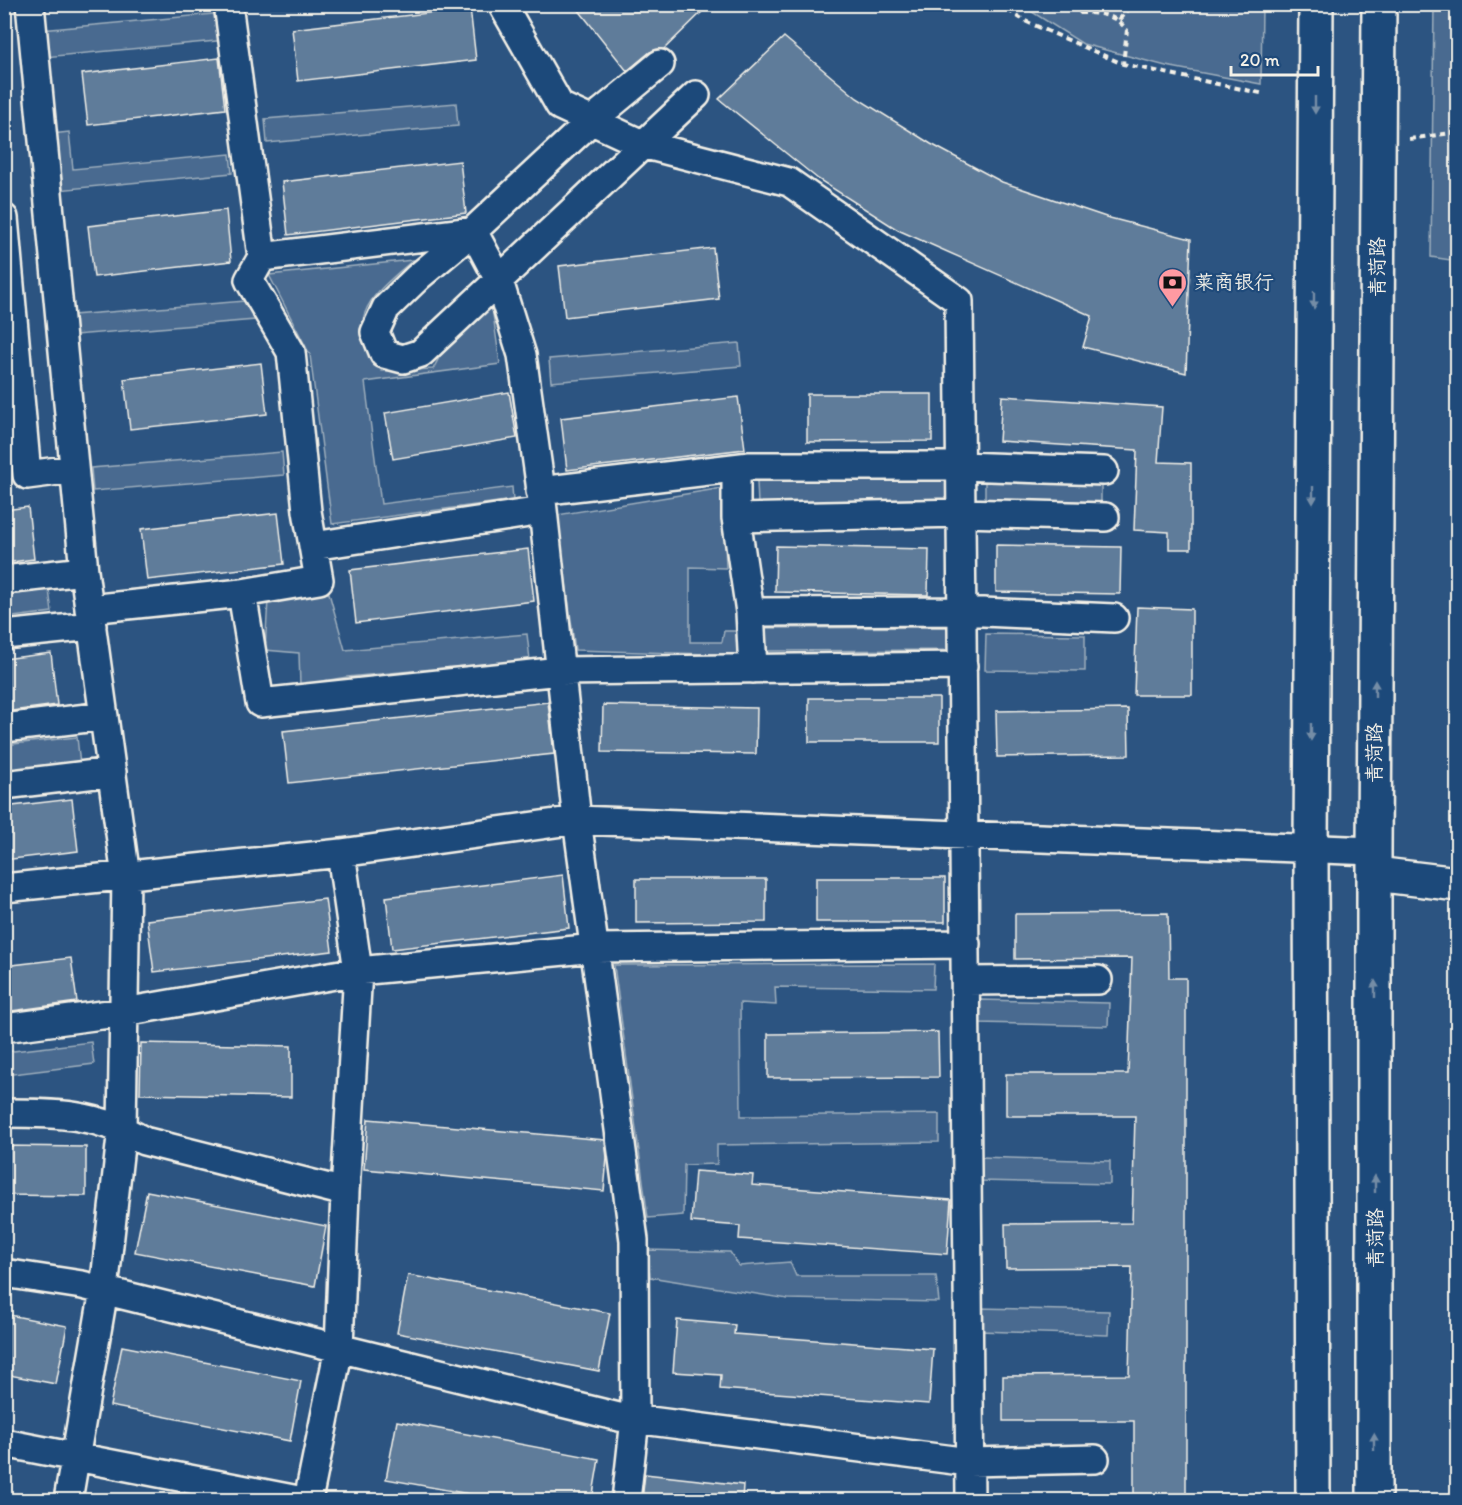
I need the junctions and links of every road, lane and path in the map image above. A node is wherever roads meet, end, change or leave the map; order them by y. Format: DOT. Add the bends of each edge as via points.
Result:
graph roads {
  1 [pos="228,4"];
  2 [pos="502,4"];
  3 [pos="999,4"];
  4 [pos="1072,4"];
  5 [pos="1132,4"];
  6 [pos="1316,4"];
  7 [pos="1379,4"];
  8 [pos="32,5"];
  9 [pos="1119,20"];
  10 [pos="660,64"];
  11 [pos="1122,64"];
  12 [pos="1265,94"];
  13 [pos="696,95"];
  14 [pos="591,121"];
  15 [pos="1458,132"];
  16 [pos="1378,140"];
  17 [pos="642,144"];
  18 [pos="4,218"];
  19 [pos="473,231"];
  20 [pos="262,257"];
  21 [pos="498,278"];
  22 [pos="961,466"];
  23 [pos="736,468"];
  24 [pos="73,469"];
  25 [pos="1104,471"];
  26 [pos="541,501"];
  27 [pos="962,513"];
  28 [pos="1105,516"];
  29 [pos="736,518"];
  30 [pos="313,546"];
  31 [pos="84,571"];
  32 [pos="4,580"];
  33 [pos="242,593"];
  34 [pos="962,611"];
  35 [pos="750,612"];
  36 [pos="91,618"];
  37 [pos="1114,618"];
  38 [pos="4,634"];
  39 [pos="963,666"];
  40 [pos="753,669"];
  41 [pos="560,671"];
  42 [pos="104,716"];
  43 [pos="4,728"];
  44 [pos="111,772"];
  45 [pos="4,785"];
  46 [pos="577,820"];
  47 [pos="965,836"];
  48 [pos="1311,849"];
  49 [pos="341,853"];
  50 [pos="1374,862"];
  51 [pos="126,877"];
  52 [pos="1458,884"];
  53 [pos="4,888"];
  54 [pos="966,944"];
  55 [pos="596,948"];
  56 [pos="358,971"];
  57 [pos="1098,980"];
  58 [pos="966,981"];
  59 [pos="124,1012"];
  60 [pos="4,1028"];
  61 [pos="4,1113"];
  62 [pos="122,1128"];
  63 [pos="345,1192"];
  64 [pos="4,1273"];
  65 [pos="104,1290"];
  66 [pos="339,1348"];
  67 [pos="635,1419"];
  68 [pos="4,1443"];
  69 [pos="75,1456"];
  70 [pos="1095,1459"];
  71 [pos="969,1462"];
  72 [pos="68,1500"];
  73 [pos="298,1500"];
  74 [pos="308,1500"];
  75 [pos="626,1500"];
  76 [pos="970,1500"];
  77 [pos="1313,1500"];
  78 [pos="1374,1500"];
  1 -- 20 [label="street"];
  2 -- 14 [label="street" via="560,106"];
  3 -- 11 [label="path" via="1025,21"];
  4 -- 9 [label="path" via="1081,13 1104,14"];
  5 -- 9 [label="path"];
  6 -- 48 [label="main road, one-way"];
  7 -- 16 [label="main road, 青菏路"];
  8 -- 24 [label="street"];
  9 -- 11 [label="path" via="1127,30"];
  10 -- 14 [label="street"];
  11 -- 12 [label="path"];
  13 -- 17 [label="street"];
  14 -- 17 [label="street"];
  14 -- 19 [label="street"];
  15 -- 16 [label="path"];
  50 -- 16 [label="main road, 青菏路, one-way"];
  17 -- 21 [label="street"];
  17 -- 22 [label="street" via="789,182 959,301"];
  18 -- 24 [label="street" via="27,475"];
  19 -- 20 [label="street"];
  19 -- 21 [label="street"];
  19 -- 21 [label="street" via="386,308 375,332 384,354 403,359 420,353"];
  20 -- 30 [label="street" via="249,280 291,352"];
  21 -- 26 [label="street" via="522,355"];
  22 -- 23 [label="street"];
  22 -- 25 [label="street"];
  22 -- 27 [label="street"];
  23 -- 26 [label="street"];
  23 -- 29 [label="street"];
  24 -- 31 [label="street"];
  26 -- 30 [label="street"];
  26 -- 41 [label="street"];
  27 -- 28 [label="street"];
  27 -- 29 [label="street"];
  27 -- 34 [label="street"];
  29 -- 35 [label="street"];
  30 -- 33 [label="street" via="319,580"];
  31 -- 32 [label="street"];
  31 -- 36 [label="street"];
  33 -- 36 [label="street"];
  33 -- 41 [label="street" via="260,703"];
  34 -- 35 [label="street"];
  34 -- 37 [label="street"];
  34 -- 39 [label="street"];
  35 -- 40 [label="street"];
  36 -- 38 [label="street"];
  36 -- 42 [label="street"];
  39 -- 40 [label="street"];
  39 -- 47 [label="street"];
  40 -- 41 [label="street"];
  41 -- 46 [label="street"];
  42 -- 43 [label="street"];
  42 -- 44 [label="street"];
  44 -- 45 [label="street"];
  44 -- 51 [label="street"];
  46 -- 47 [label="street"];
  46 -- 49 [label="street"];
  46 -- 55 [label="street"];
  47 -- 48 [label="street"];
  47 -- 54 [label="street"];
  48 -- 50 [label="street"];
  48 -- 77 [label="main road"];
  49 -- 51 [label="street"];
  49 -- 56 [label="street"];
  50 -- 52 [label="main road"];
  78 -- 50 [label="main road, 青菏路, one-way"];
  51 -- 53 [label="street"];
  51 -- 59 [label="street"];
  54 -- 55 [label="street"];
  54 -- 58 [label="street"];
  55 -- 56 [label="street"];
  55 -- 67 [label="street" via="634,1240"];
  56 -- 59 [label="street"];
  56 -- 63 [label="street"];
  57 -- 58 [label="street"];
  58 -- 71 [label="street"];
  59 -- 60 [label="street"];
  59 -- 62 [label="street"];
  61 -- 62 [label="street" via="69,1113"];
  62 -- 63 [label="street" via="144,1141"];
  62 -- 65 [label="street"];
  63 -- 66 [label="street"];
  64 -- 65 [label="street"];
  65 -- 66 [label="street"];
  65 -- 69 [label="street"];
  66 -- 67 [label="street"];
  66 -- 74 [label="street"];
  67 -- 71 [label="street"];
  67 -- 75 [label="street"];
  68 -- 69 [label="street"];
  69 -- 72 [label="street"];
  69 -- 73 [label="street"];
  70 -- 71 [label="street"];
  71 -- 76 [label="street"];
}
